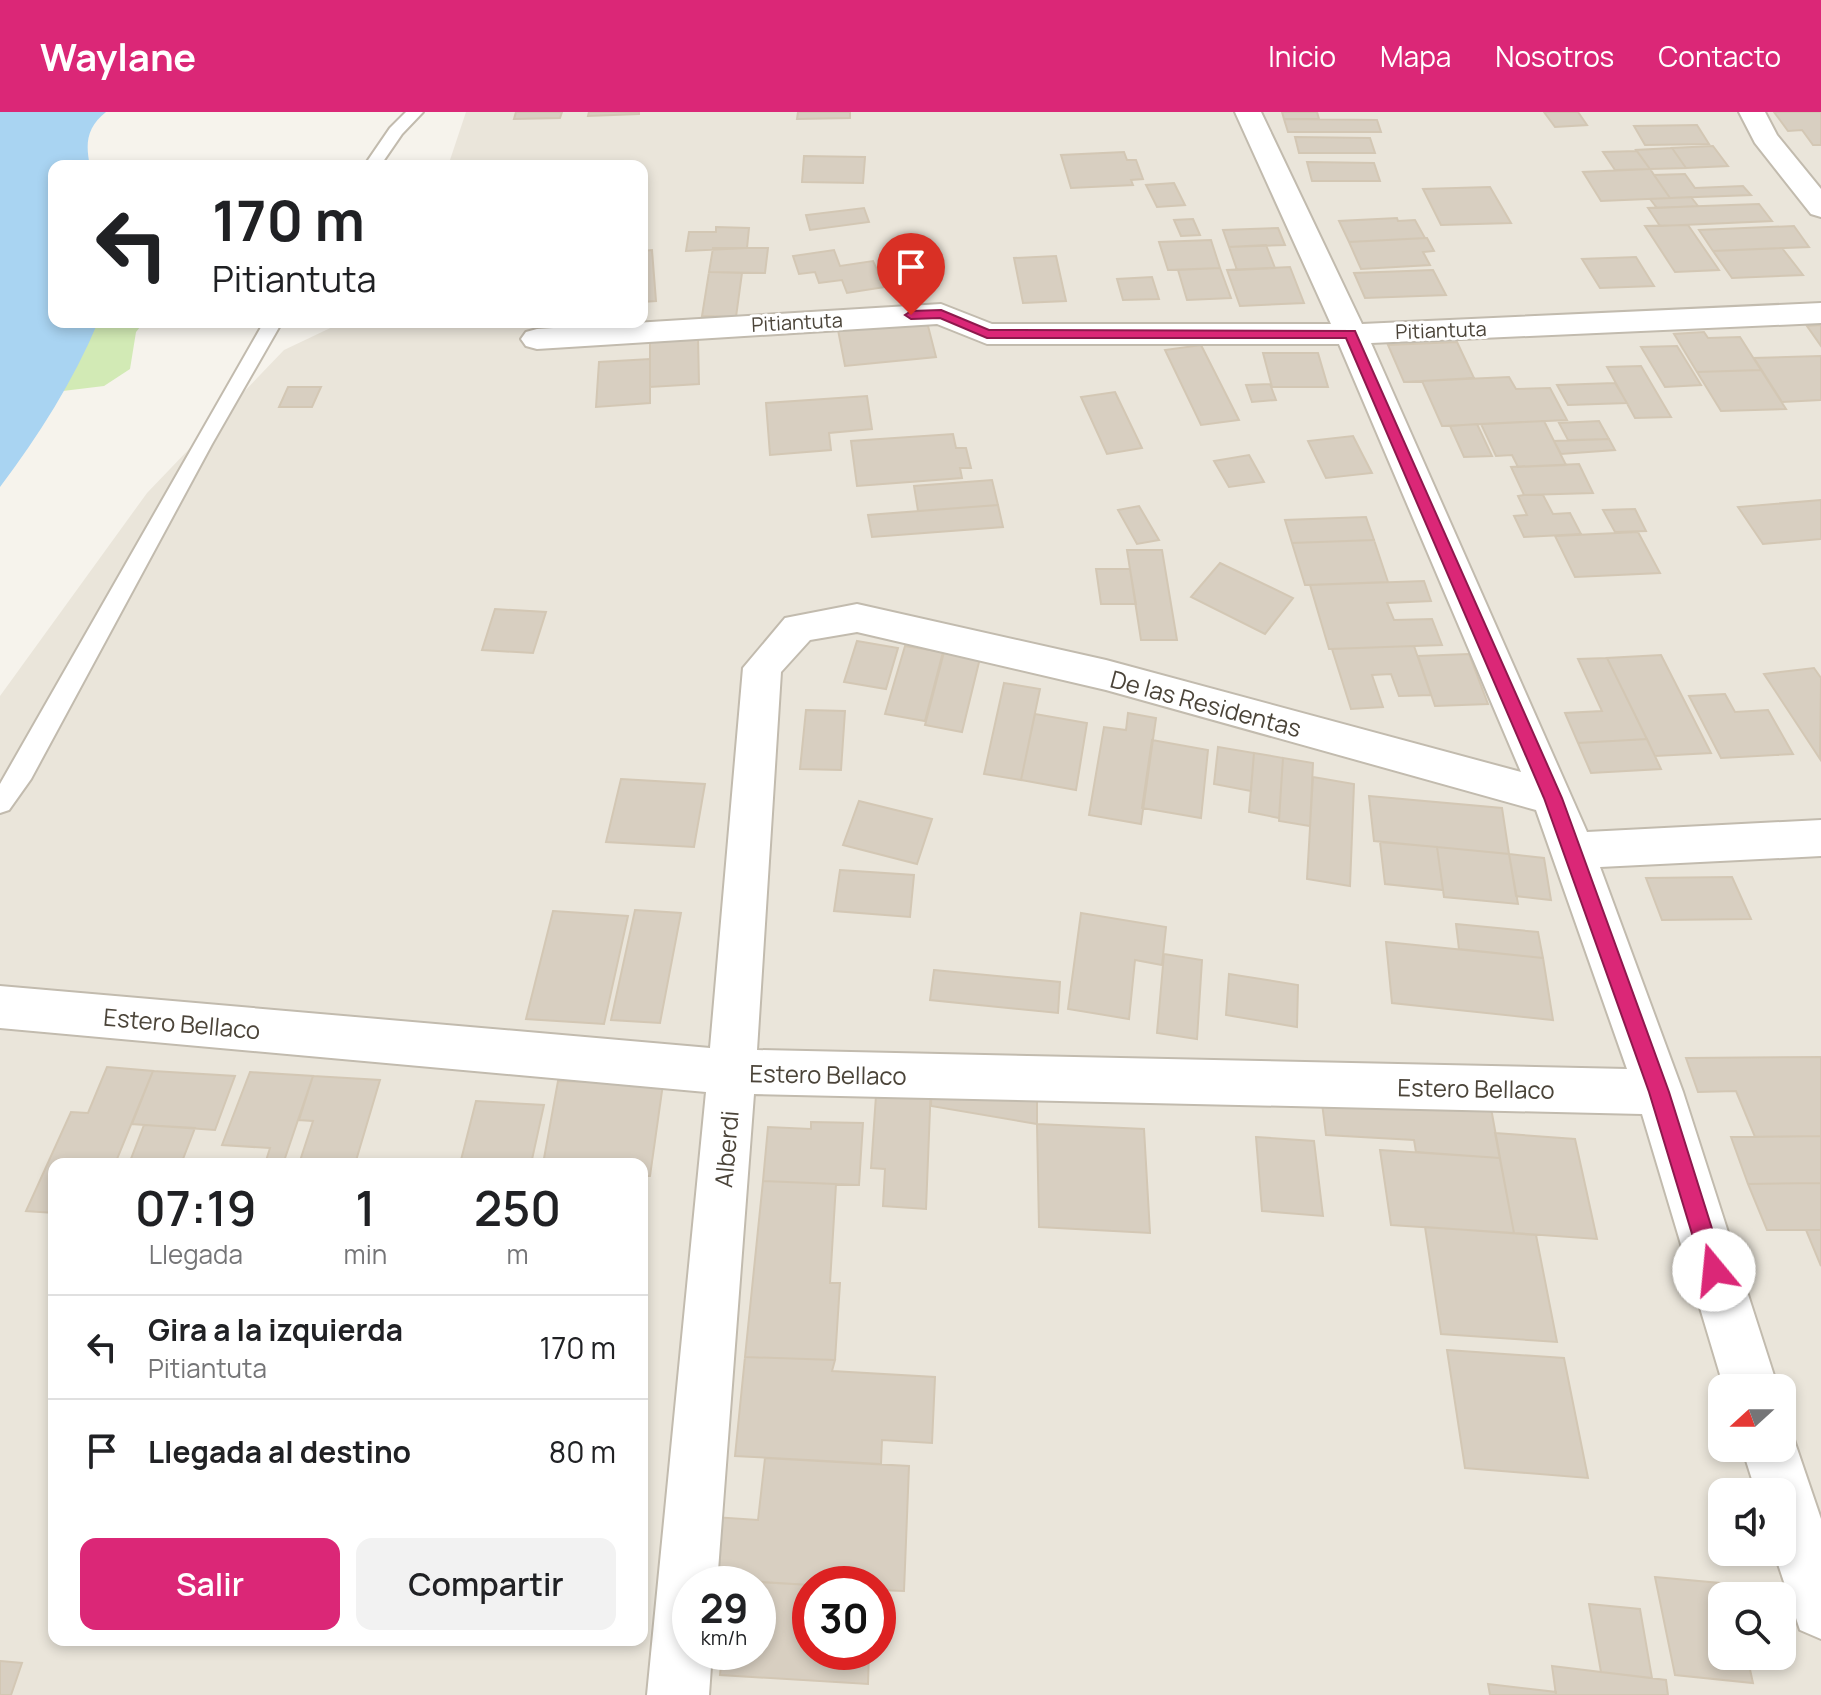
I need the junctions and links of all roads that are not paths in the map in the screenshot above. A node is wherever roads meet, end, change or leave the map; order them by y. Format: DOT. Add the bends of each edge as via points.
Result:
graph roads {
  1 [pos="415,112"];
  2 [pos="1248,112"];
  3 [pos="1752,112"];
  4 [pos="376,160"];
  5 [pos="1821,208"];
  6 [pos="1821,313"];
  7 [pos="270,328"];
  8 [pos="1351,334"];
  9 [pos="537,339"];
  10 [pos="857,618"];
  11 [pos="1553,798"];
  12 [pos="0,803"];
  13 [pos="1821,838"];
  14 [pos="1572,851"];
  15 [pos="0,1007"];
  16 [pos="732,1072"];
  17 [pos="1659,1092"];
  18 [pos="1747,1374"];
  19 [pos="1774,1462"];
  20 [pos="1821,1609"];
  21 [pos="678,1695"];
  1 -- 4 [label="lane"];
  2 -- 8 [label="street"];
  3 -- 5 [label="street" via="1765,137"];
  6 -- 8 [label="street, Pitiantuta"];
  7 -- 12 [label="lane"];
  8 -- 9 [label="street, Pitiantuta" via="987,334 941,314"];
  8 -- 11 [label="street"];
  10 -- 11 [label="street, De las Residentas" via="1106,675"];
  10 -- 16 [label="street, Alberdi" via="798,628 762,668"];
  11 -- 14 [label="street"];
  13 -- 14 [label="street"];
  14 -- 17 [label="street"];
  15 -- 16 [label="street, Estero Bellaco"];
  16 -- 17 [label="street, Estero Bellaco"];
  16 -- 21 [label="street, Alberdi"];
  17 -- 18 [label="street"];
  19 -- 20 [label="street"];
}
